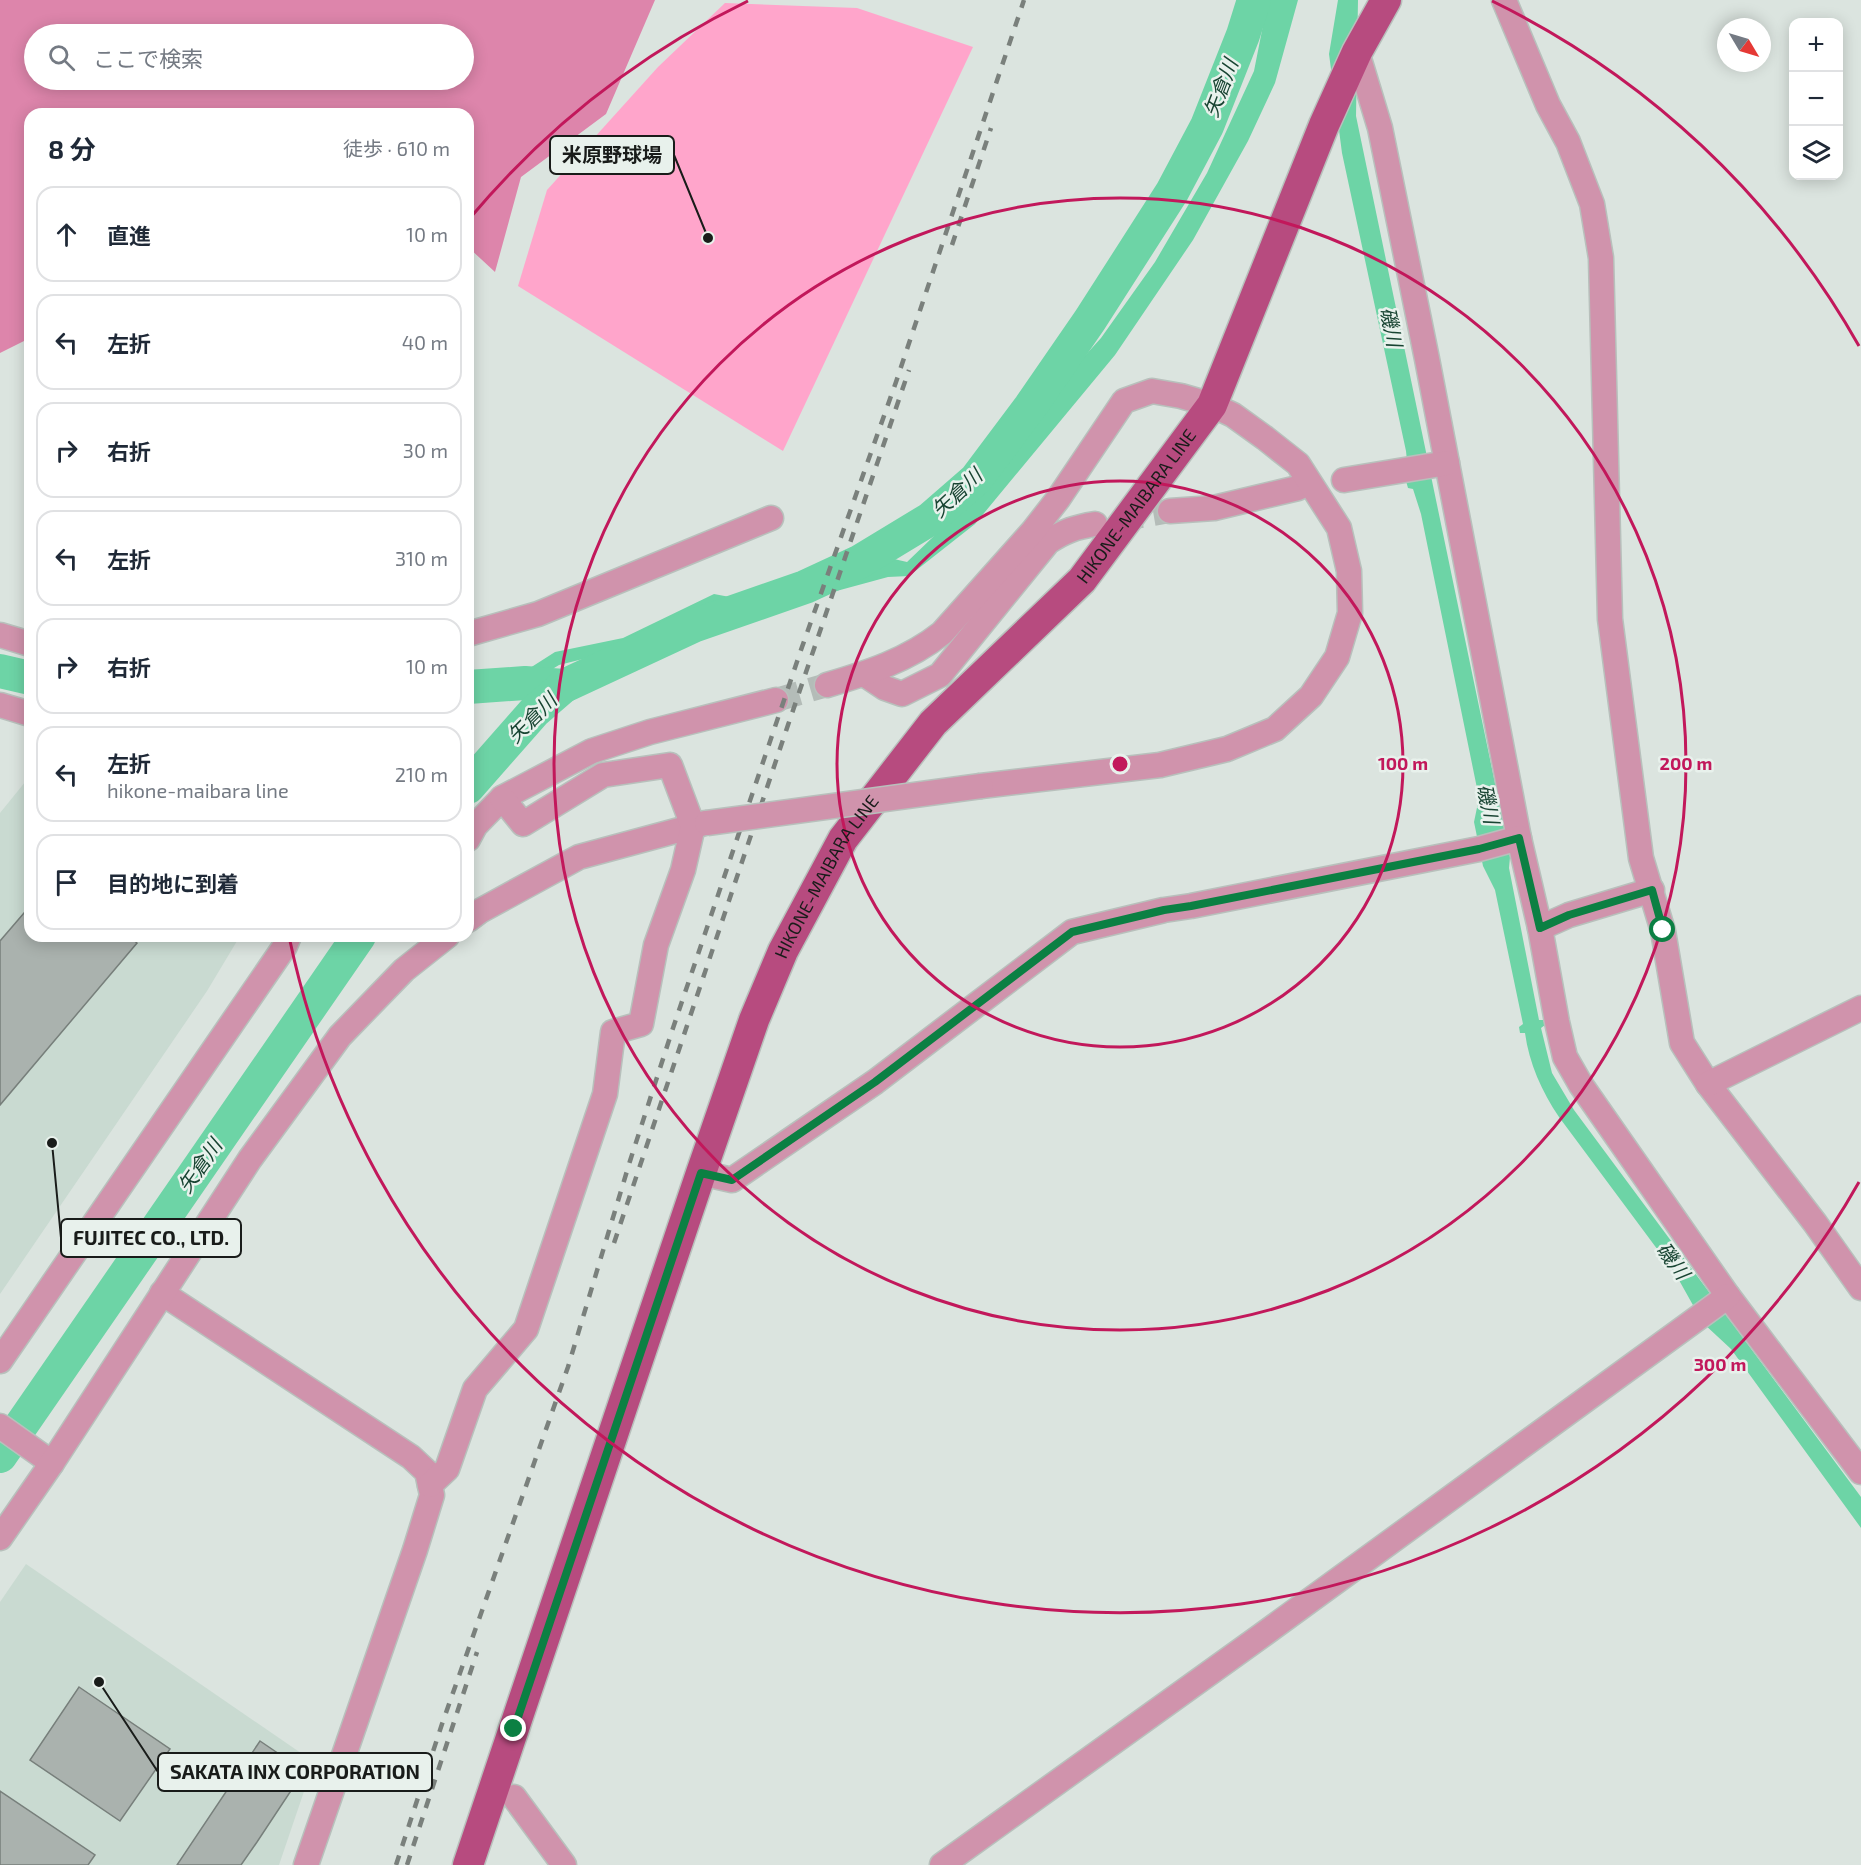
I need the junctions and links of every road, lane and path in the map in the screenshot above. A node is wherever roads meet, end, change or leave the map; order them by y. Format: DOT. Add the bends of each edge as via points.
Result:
graph roads {
  1 [pos="1386,0"];
  2 [pos="1504,0"];
  3 [pos="1357,52"];
  4 [pos="1212,405"];
  5 [pos="1440,464"];
  6 [pos="1344,480"];
  7 [pos="1298,489"];
  8 [pos="1170,511"];
  9 [pos="771,518"];
  10 [pos="1095,524"];
  11 [pos="474,632"];
  12 [pos="0,635"];
  13 [pos="24,642"];
  14 [pos="864,674"];
  15 [pos="827,685"];
  16 [pos="776,700"];
  17 [pos="0,705"];
  18 [pos="24,712"];
  19 [pos="502,798"];
  20 [pos="700,825"];
  21 [pos="474,828"];
  22 [pos="1515,839"];
  23 [pos="1652,890"];
  24 [pos="474,916"];
  25 [pos="1540,928"];
  26 [pos="287,942"];
  27 [pos="439,942"];
  28 [pos="1861,1008"];
  29 [pos="1707,1084"];
  30 [pos="701,1173"];
  31 [pos="1861,1288"];
  32 [pos="162,1293"];
  33 [pos="1726,1298"];
  34 [pos="0,1361"];
  35 [pos="0,1425"];
  36 [pos="43,1456"];
  37 [pos="1861,1472"];
  38 [pos="430,1485"];
  39 [pos="0,1538"];
  40 [pos="514,1797"];
  41 [pos="306,1865"];
  42 [pos="468,1865"];
  43 [pos="564,1865"];
  44 [pos="942,1865"];
  1 -- 3 [label="main road, HIKONE-MAIBARA LINE"];
  2 -- 23 [label="street" via="1592,204 1601,258 1610,619 1641,858"];
  3 -- 4 [label="main road, HIKONE-MAIBARA LINE"];
  3 -- 5 [label="street" via="1380,128"];
  4 -- 14 [label="street" via="1152,391 1124,400 1058,499 942,633 924,647"];
  4 -- 20 [label="street, bridge" via="1233,415 1298,464 1340,528 1349,570 1350,613 1336,657 1311,696 1275,729 1227,749 1160,765"];
  4 -- 30 [label="main road, HIKONE-MAIBARA LINE" via="1082,580 933,723 843,839 783,951 754,1020"];
  5 -- 6 [label="street"];
  5 -- 22 [label="street"];
  7 -- 8 [label="street" via="1214,508"];
  9 -- 11 [label="street" via="538,614"];
  10 -- 14 [label="street" via="1070,530 1048,542 940,675 902,694"];
  12 -- 13 [label="street"];
  14 -- 15 [label="street"];
  16 -- 19 [label="street" via="592,751"];
  17 -- 18 [label="street"];
  19 -- 20 [label="street" via="523,824 603,775 670,765"];
  19 -- 21 [label="street"];
  20 -- 24 [label="street" via="579,857"];
  20 -- 38 [label="street" via="656,945 641,1024 614,1032 606,1094 526,1329 475,1389 447,1469"];
  22 -- 25 [label="street"];
  22 -- 30 [label="street" via="1072,932 875,1082 732,1180"];
  23 -- 25 [label="street"];
  23 -- 29 [label="street" via="1663,930 1682,1043"];
  25 -- 33 [label="street" via="1565,1057"];
  26 -- 34 [label="street"];
  27 -- 32 [label="street" via="404,970 340,1036 250,1159"];
  28 -- 29 [label="street"];
  29 -- 31 [label="street"];
  30 -- 42 [label="main road, HIKONE-MAIBARA LINE"];
  32 -- 36 [label="street"];
  32 -- 38 [label="street" via="411,1457 427,1472"];
  33 -- 37 [label="street"];
  33 -- 44 [label="street"];
  35 -- 36 [label="street"];
  36 -- 39 [label="street"];
  38 -- 41 [label="street" via="432,1496 416,1550"];
  40 -- 43 [label="street"];
}
